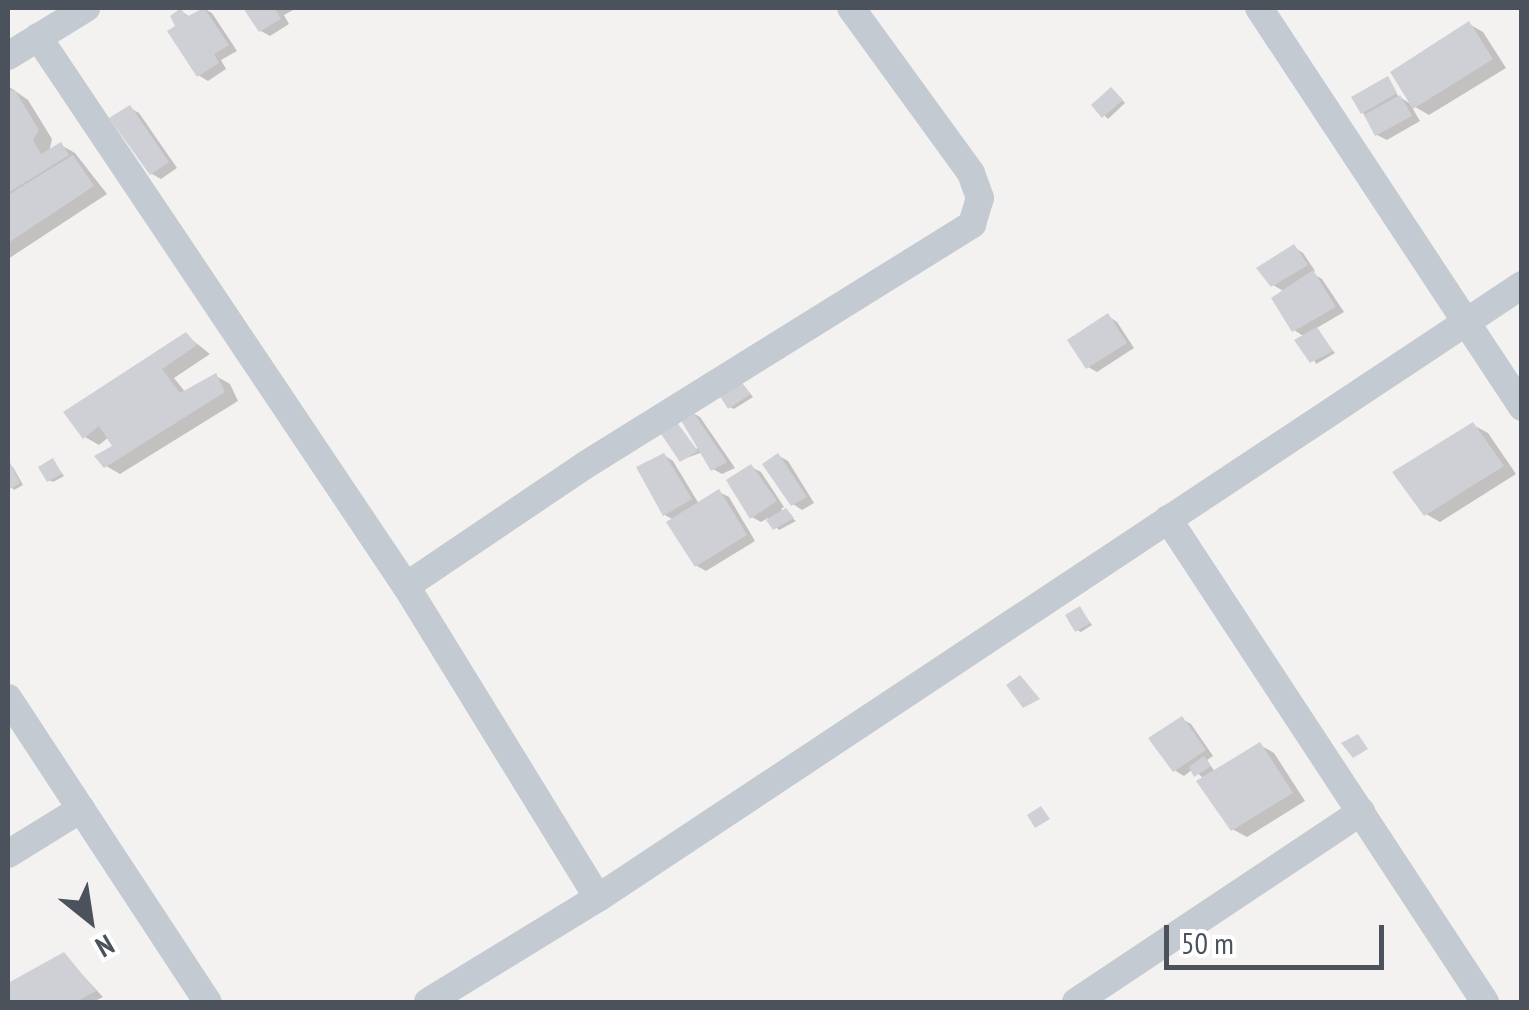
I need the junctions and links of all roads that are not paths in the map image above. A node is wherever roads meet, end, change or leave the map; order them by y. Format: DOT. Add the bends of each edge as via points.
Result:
graph roads {
  1 [pos="86,8"];
  2 [pos="852,8"];
  3 [pos="1260,8"];
  4 [pos="38,37"];
  5 [pos="8,56"];
  6 [pos="1522,285"];
  7 [pos="1465,320"];
  8 [pos="1522,407"];
  9 [pos="1168,519"];
  10 [pos="406,586"];
  11 [pos="8,698"];
  12 [pos="81,809"];
  13 [pos="1361,812"];
  14 [pos="8,854"];
  15 [pos="598,898"];
  16 [pos="208,1002"];
  17 [pos="428,1002"];
  18 [pos="1076,1002"];
  19 [pos="1485,1002"];
  1 -- 4 [label="street"];
  2 -- 10 [label="street" via="971,173 980,198 972,224 587,464"];
  3 -- 7 [label="street"];
  4 -- 5 [label="street"];
  4 -- 10 [label="street"];
  6 -- 7 [label="street"];
  7 -- 8 [label="street"];
  7 -- 9 [label="street"];
  9 -- 13 [label="street"];
  9 -- 15 [label="street"];
  10 -- 15 [label="street"];
  11 -- 12 [label="street"];
  12 -- 14 [label="street"];
  12 -- 16 [label="street"];
  13 -- 18 [label="street"];
  13 -- 19 [label="street"];
  15 -- 17 [label="street"];
}
